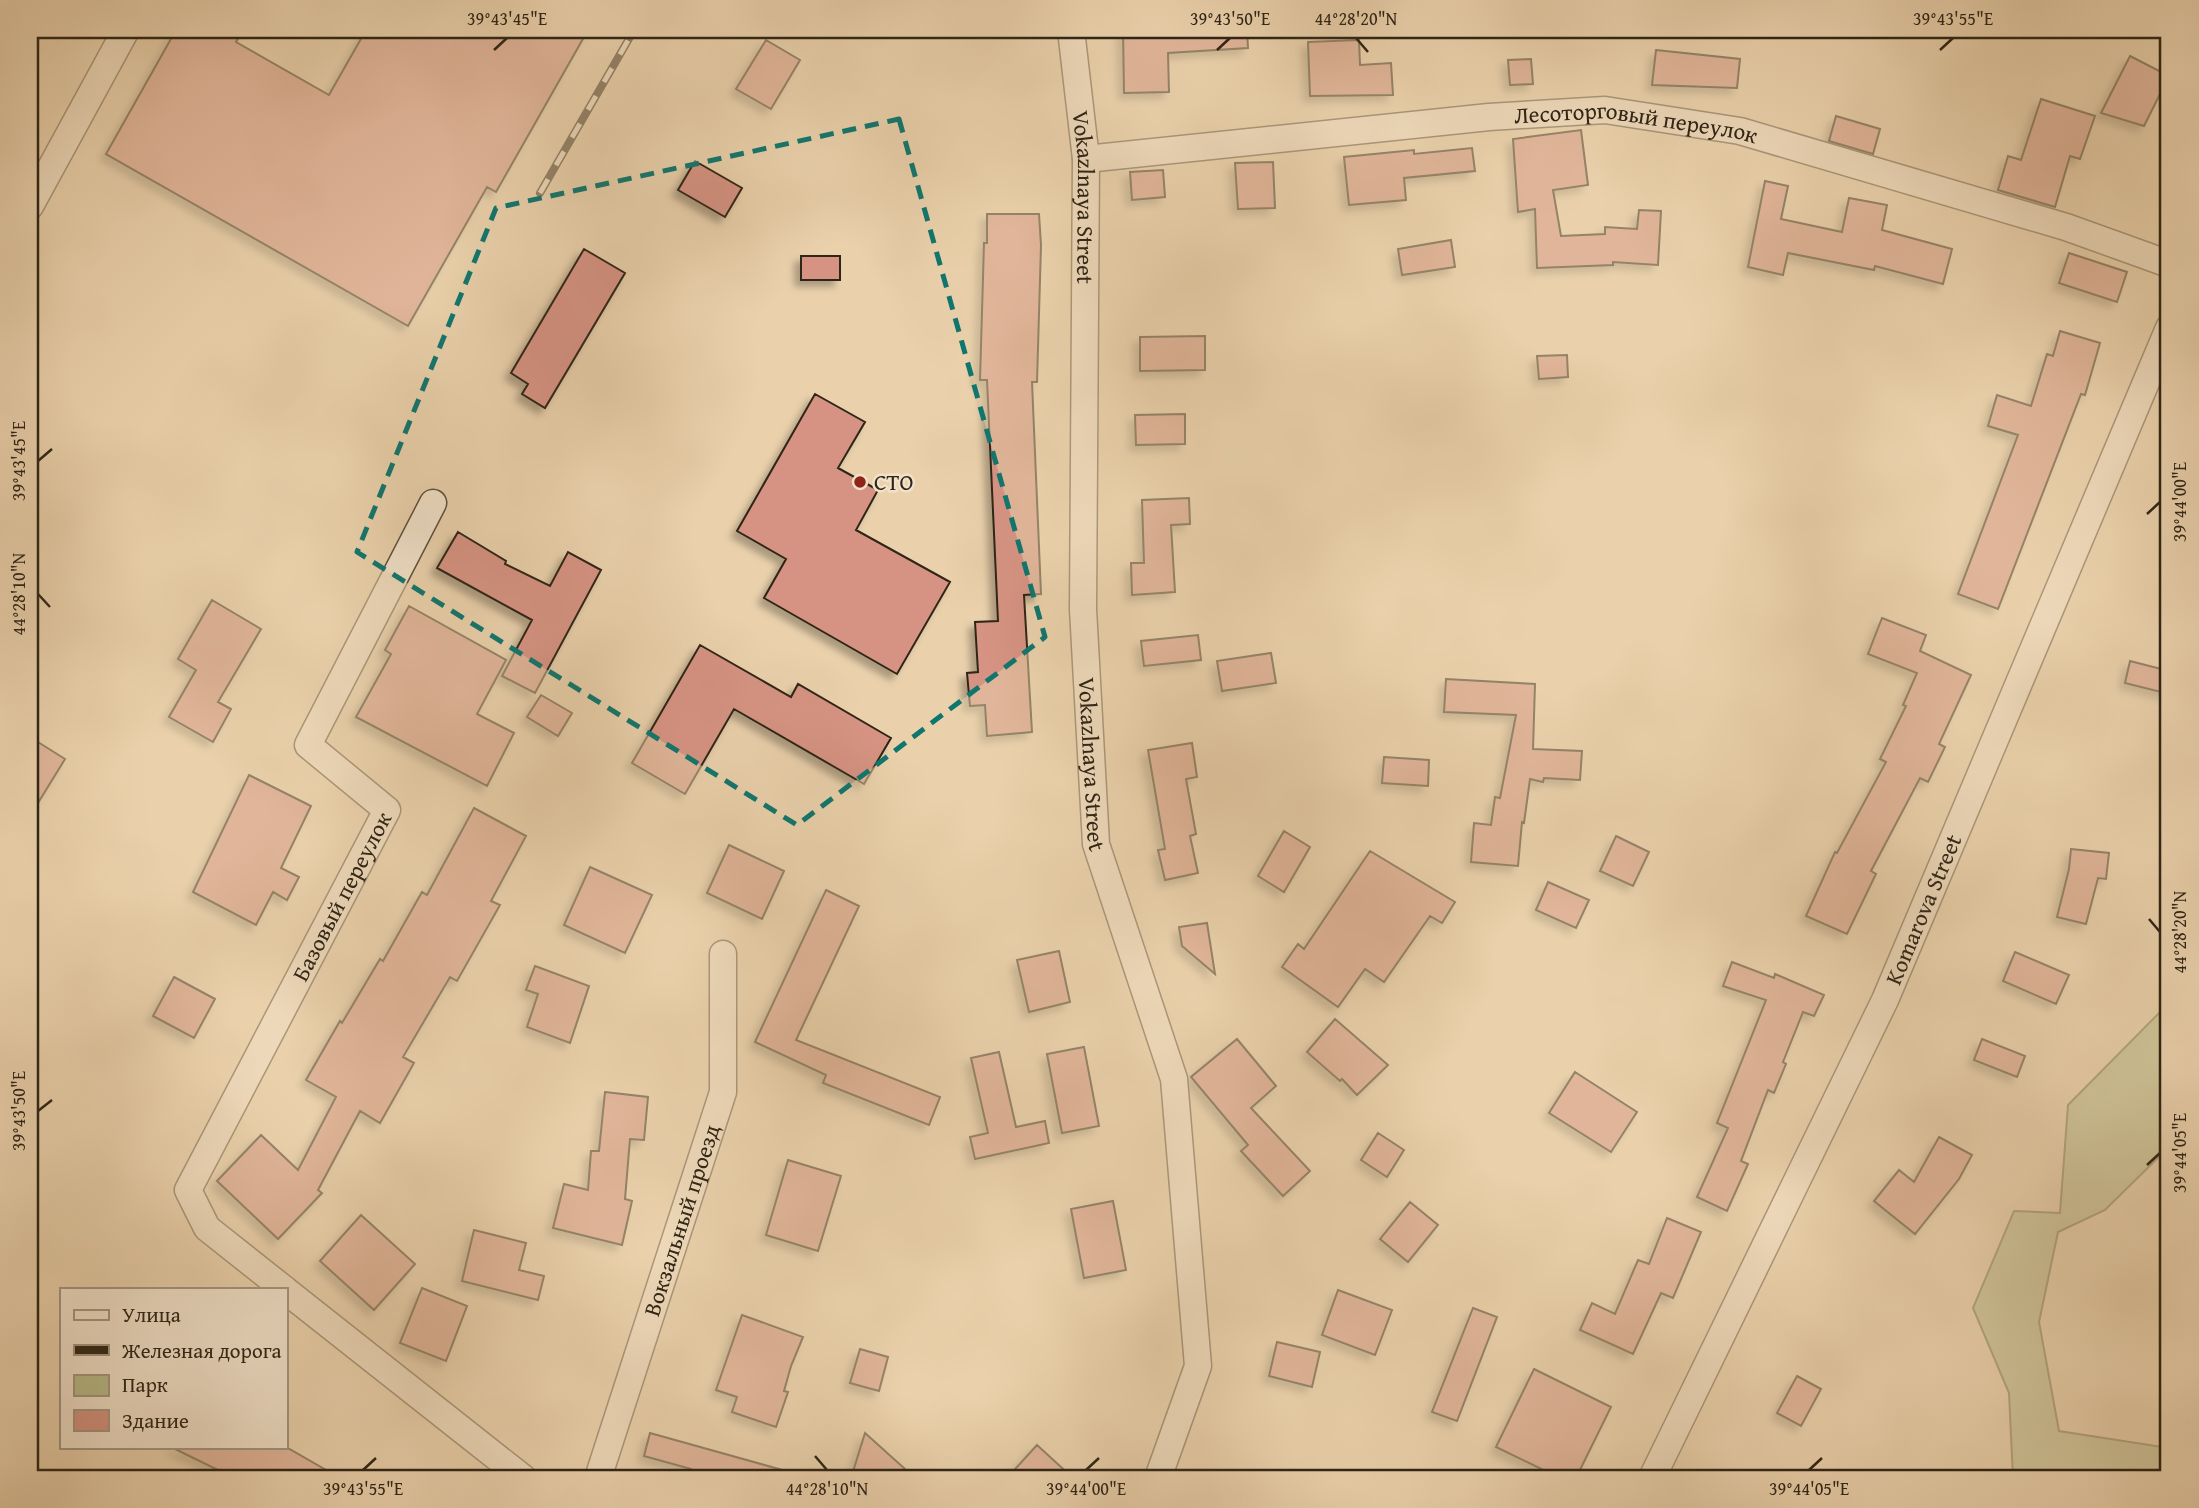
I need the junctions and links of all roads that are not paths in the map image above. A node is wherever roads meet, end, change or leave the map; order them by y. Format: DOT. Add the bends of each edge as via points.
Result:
graph roads {
  1 [pos="126,30"];
  2 [pos="1072,30"];
  3 [pos="1086,159"];
  4 [pos="30,206"];
  5 [pos="2169,264"];
  6 [pos="2169,328"];
  7 [pos="433,503"];
  8 [pos="723,954"];
  9 [pos="282,1288"];
  10 [pos="287,1292"];
  11 [pos="523,1478"];
  12 [pos="598,1478"];
  13 [pos="1158,1478"];
  14 [pos="1652,1478"];
  1 -- 4 [label="street"];
  2 -- 3 [label="street, Vokazlnaya Street"];
  3 -- 5 [label="street, Лесоторговый переулок" via="1489,117 1605,110 1740,131 2066,227"];
  3 -- 13 [label="street, Vokazlnaya Street" via="1083,609 1096,844 1174,1079 1198,1366"];
  6 -- 14 [label="street, Komarova Street" via="1885,1000"];
  7 -- 9 [label="street, Базовый переулок" via="308,745 387,810 188,1190 207,1228"];
  8 -- 12 [label="street, Вокзальный проезд" via="723,1092"];
  10 -- 11 [label="street, Базовый переулок"];
}
